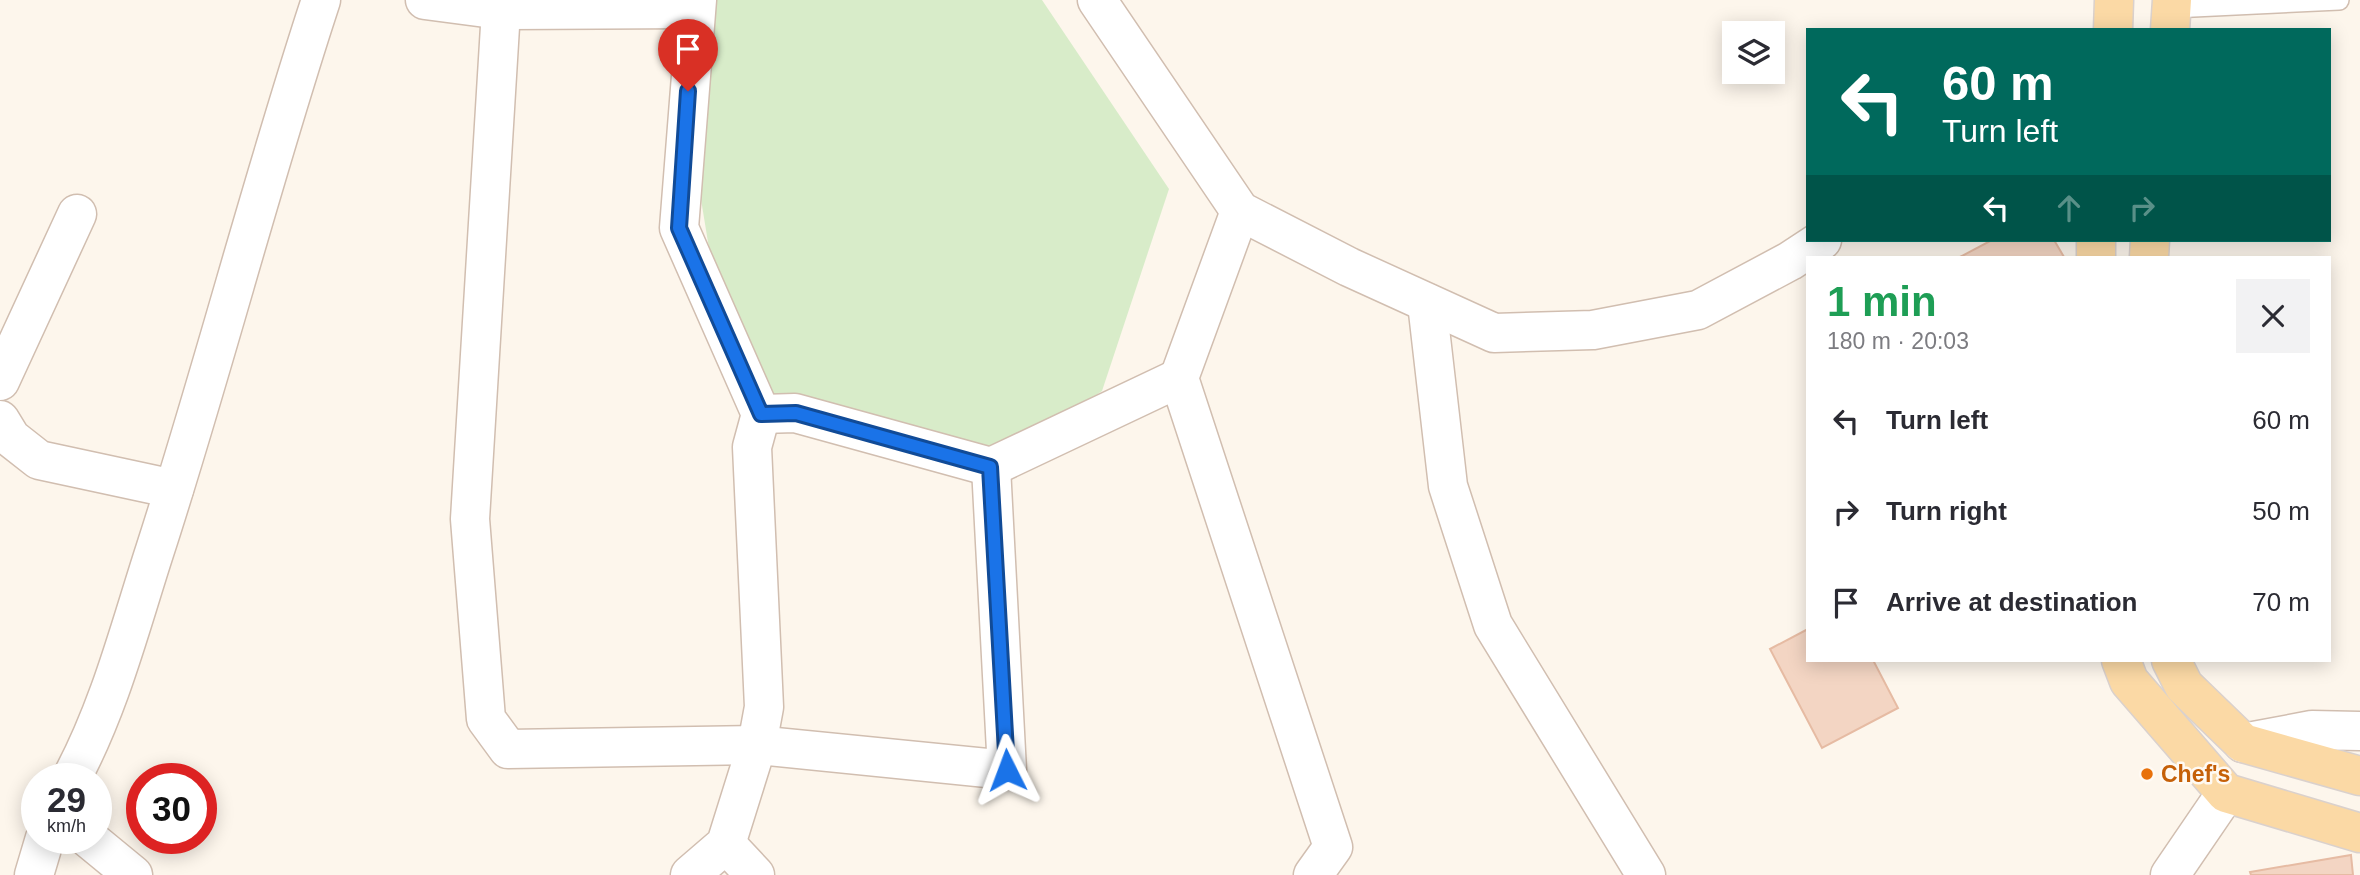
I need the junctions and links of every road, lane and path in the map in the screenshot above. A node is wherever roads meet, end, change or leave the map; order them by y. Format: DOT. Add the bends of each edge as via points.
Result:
graph roads {
  1 [pos="321,0"];
  2 [pos="425,0"];
  3 [pos="1097,0"];
  4 [pos="2114,0"];
  5 [pos="2339,0"];
  6 [pos="695,5"];
  7 [pos="501,10"];
  8 [pos="2172,13"];
  9 [pos="2113,28"];
  10 [pos="1240,211"];
  11 [pos="78,214"];
  12 [pos="1819,242"];
  13 [pos="1427,303"];
  14 [pos="1179,377"];
  15 [pos="0,381"];
  16 [pos="761,414"];
  17 [pos="0,419"];
  18 [pos="990,467"];
  19 [pos="174,489"];
  20 [pos="2123,662"];
  21 [pos="2172,662"];
  22 [pos="2360,731"];
  23 [pos="2243,743"];
  24 [pos="757,745"];
  25 [pos="80,763"];
  26 [pos="2360,776"];
  27 [pos="2226,793"];
  28 [pos="2360,833"];
  29 [pos="726,844"];
  30 [pos="41,854"];
  31 [pos="107,854"];
  32 [pos="34,875"];
  33 [pos="133,875"];
  34 [pos="690,875"];
  35 [pos="755,875"];
  36 [pos="1313,875"];
  37 [pos="1646,875"];
  38 [pos="2170,875"];
  1 -- 19 [label="street" via="271,151"];
  2 -- 7 [label="street"];
  3 -- 10 [label="street"];
  4 -- 9 [label="main road"];
  5 -- 8 [label="lane"];
  6 -- 7 [label="street"];
  6 -- 16 [label="street" via="679,228"];
  7 -- 24 [label="street" via="470,519 486,719 508,749"];
  10 -- 13 [label="street"];
  10 -- 14 [label="street"];
  11 -- 15 [label="street"];
  12 -- 13 [label="street" via="1698,310 1593,330 1494,332"];
  13 -- 37 [label="street" via="1448,486 1493,625"];
  14 -- 18 [label="street"];
  14 -- 36 [label="street" via="1333,847"];
  16 -- 18 [label="street" via="796,413"];
  16 -- 24 [label="street" via="752,447 764,707"];
  17 -- 19 [label="street" via="11,438 39,460"];
  18 -- 24 [label="street" via="1007,770"];
  19 -- 25 [label="street" via="95,735"];
  20 -- 27 [label="main road" via="2129,681"];
  21 -- 23 [label="main road" via="2183,686"];
  22 -- 23 [label="street" via="2312,730"];
  23 -- 26 [label="main road"];
  24 -- 29 [label="street"];
  27 -- 28 [label="main road"];
  27 -- 38 [label="street"];
  29 -- 34 [label="street"];
  29 -- 35 [label="street"];
  30 -- 32 [label="street"];
  31 -- 33 [label="street"];
}
